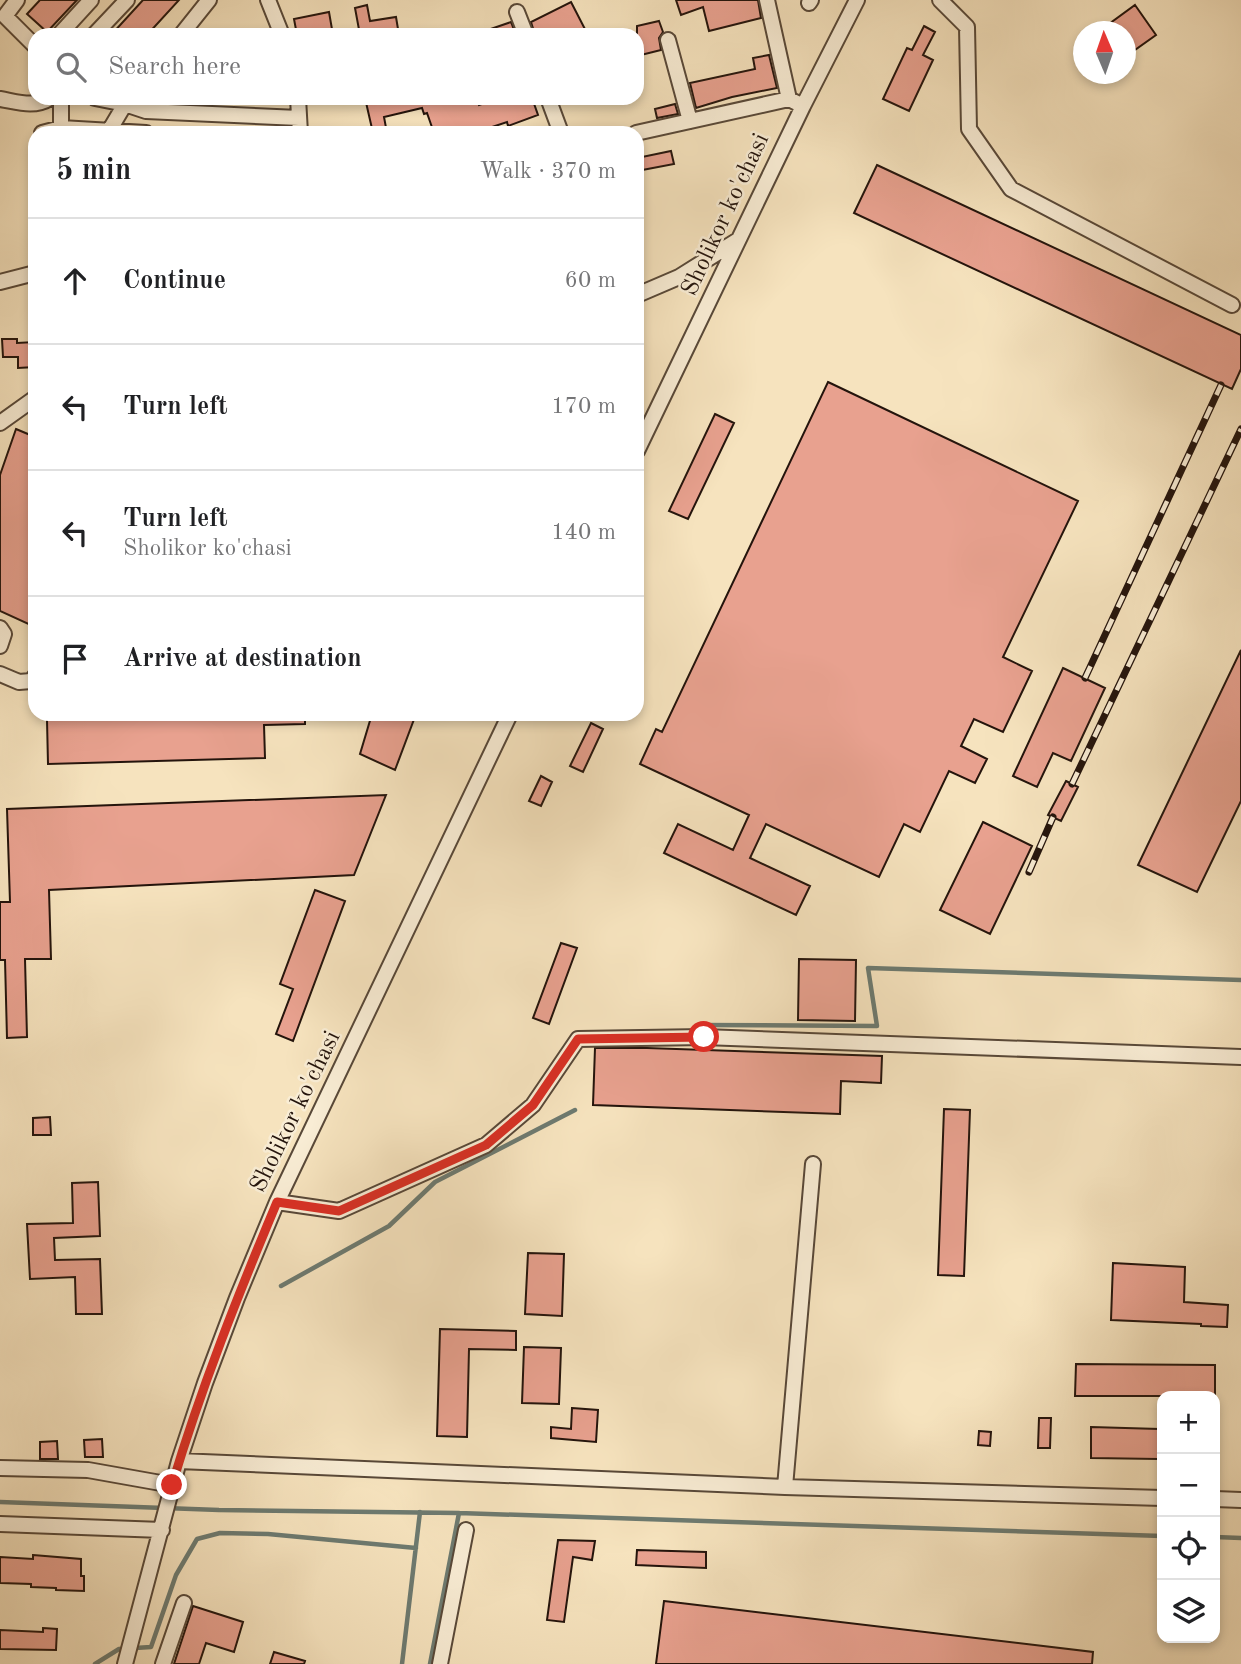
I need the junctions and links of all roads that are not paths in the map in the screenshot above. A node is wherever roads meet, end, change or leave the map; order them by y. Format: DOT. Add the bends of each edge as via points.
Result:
graph roads {
  1 [pos="17,0"];
  2 [pos="91,0"];
  3 [pos="127,0"];
  4 [pos="209,0"];
  5 [pos="268,0"];
  6 [pos="766,0"];
  7 [pos="857,0"];
  8 [pos="940,0"];
  9 [pos="517,12"];
  10 [pos="2,18"];
  11 [pos="65,28"];
  12 [pos="101,28"];
  13 [pos="187,28"];
  14 [pos="279,28"];
  15 [pos="523,28"];
  16 [pos="28,40"];
  17 [pos="668,40"];
  18 [pos="0,99"];
  19 [pos="789,99"];
  20 [pos="28,104"];
  21 [pos="61,105"];
  22 [pos="125,105"];
  23 [pos="135,105"];
  24 [pos="298,105"];
  25 [pos="551,105"];
  26 [pos="803,106"];
  27 [pos="690,121"];
  28 [pos="60,126"];
  29 [pos="112,126"];
  30 [pos="300,126"];
  31 [pos="558,126"];
  32 [pos="644,131"];
  33 [pos="739,240"];
  34 [pos="28,275"];
  35 [pos="0,282"];
  36 [pos="644,292"];
  37 [pos="1232,305"];
  38 [pos="28,403"];
  39 [pos="0,423"];
  40 [pos="644,437"];
  41 [pos="0,628"];
  42 [pos="0,646"];
  43 [pos="0,674"];
  44 [pos="28,682"];
  45 [pos="507,721"];
  46 [pos="1241,1057"];
  47 [pos="813,1164"];
  48 [pos="277,1202"];
  49 [pos="179,1461"];
  50 [pos="0,1468"];
  51 [pos="172,1485"];
  52 [pos="785,1487"];
  53 [pos="1157,1498"];
  54 [pos="1220,1499"];
  55 [pos="1241,1500"];
  56 [pos="0,1524"];
  57 [pos="162,1530"];
  58 [pos="466,1530"];
  59 [pos="184,1603"];
  60 [pos="128,1652"];
  61 [pos="163,1664"];
  62 [pos="440,1664"];
  1 -- 10 [label="street"];
  2 -- 11 [label="street"];
  3 -- 12 [label="street"];
  4 -- 13 [label="street"];
  5 -- 14 [label="street"];
  6 -- 19 [label="street"];
  7 -- 26 [label="street, Sholikor ko'chasi"];
  8 -- 37 [label="street" via="967,27 969,129 1011,189"];
  9 -- 15 [label="street"];
  10 -- 16 [label="street"];
  17 -- 27 [label="street"];
  18 -- 20 [label="street"];
  19 -- 26 [label="street"];
  19 -- 27 [label="street"];
  21 -- 28 [label="street"];
  22 -- 29 [label="street"];
  23 -- 30 [label="street" via="146,111"];
  24 -- 30 [label="street"];
  25 -- 31 [label="street"];
  26 -- 33 [label="street, Sholikor ko'chasi"];
  27 -- 32 [label="street"];
  33 -- 36 [label="street" via="680,277"];
  33 -- 40 [label="street, Sholikor ko'chasi"];
  34 -- 35 [label="street"];
  38 -- 39 [label="street"];
  41 -- 42 [label="street" via="4,634"];
  43 -- 44 [label="street"];
  45 -- 48 [label="street, Sholikor ko'chasi"];
  46 -- 48 [label="street" via="704,1037 578,1039 533,1105 486,1145 339,1211"];
  47 -- 52 [label="street"];
  48 -- 49 [label="street, Sholikor ko'chasi" via="205,1382"];
  49 -- 51 [label="street, Sholikor ko'chasi"];
  49 -- 52 [label="street"];
  50 -- 51 [label="street" via="88,1470"];
  51 -- 57 [label="street, Sholikor ko'chasi"];
  52 -- 53 [label="street"];
  54 -- 55 [label="street"];
  56 -- 57 [label="street"];
  57 -- 60 [label="street, Sholikor ko'chasi"];
  58 -- 62 [label="street"];
  59 -- 61 [label="street"];
}
